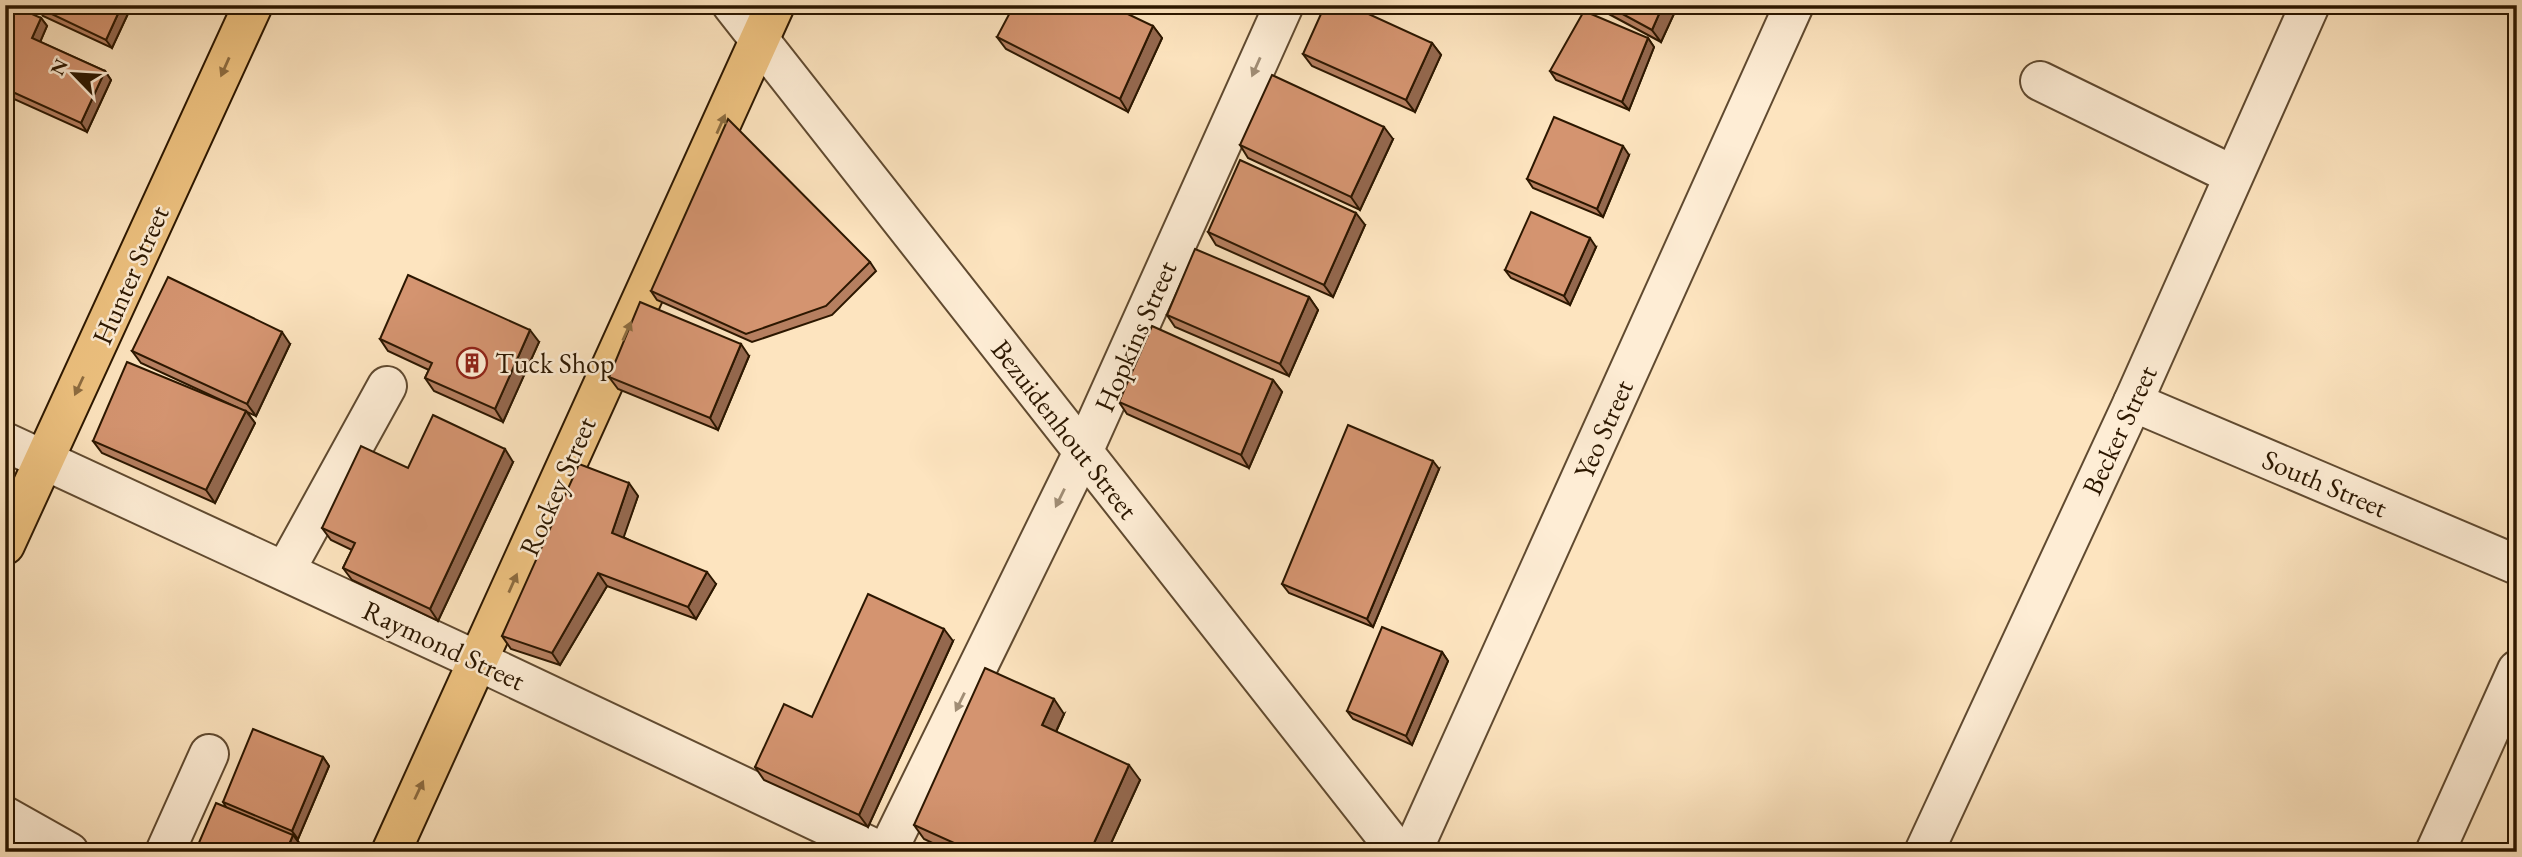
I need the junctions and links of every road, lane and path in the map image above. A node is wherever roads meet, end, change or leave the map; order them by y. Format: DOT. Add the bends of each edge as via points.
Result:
graph roads {
  1 [pos="253,5"];
  2 [pos="732,5"];
  3 [pos="775,5"];
  4 [pos="1284,5"];
  5 [pos="1794,5"];
  6 [pos="2310,5"];
  7 [pos="760,40"];
  8 [pos="2040,81"];
  9 [pos="2233,175"];
  10 [pos="387,386"];
  11 [pos="2133,402"];
  12 [pos="5,442"];
  13 [pos="1083,452"];
  14 [pos="45,459"];
  15 [pos="5,545"];
  16 [pos="2517,565"];
  17 [pos="285,571"];
  18 [pos="478,661"];
  19 [pos="2517,670"];
  20 [pos="209,754"];
  21 [pos="5,816"];
  22 [pos="69,852"];
  23 [pos="165,852"];
  24 [pos="390,852"];
  25 [pos="885,852"];
  26 [pos="1398,852"];
  27 [pos="1412,852"];
  28 [pos="1924,852"];
  29 [pos="2435,852"];
  1 -- 14 [label="main road, Hunter Street, one-way"];
  2 -- 7 [label="street, Bezuidenhout Street"];
  3 -- 7 [label="main road, Rockey Street"];
  4 -- 13 [label="street, Hopkins Street, one-way"];
  5 -- 27 [label="street, Yeo Street"];
  6 -- 9 [label="street, Becker Street"];
  7 -- 13 [label="street, Bezuidenhout Street"];
  18 -- 7 [label="main road, Rockey Street, one-way"];
  8 -- 9 [label="street"];
  9 -- 11 [label="street, Becker Street"];
  10 -- 17 [label="street"];
  11 -- 16 [label="street, South Street"];
  11 -- 28 [label="street, Becker Street"];
  12 -- 14 [label="street, Raymond Street"];
  13 -- 25 [label="street, Hopkins Street, one-way"];
  13 -- 26 [label="street, Bezuidenhout Street"];
  14 -- 15 [label="main road, Hunter Street"];
  14 -- 17 [label="street, Raymond Street"];
  17 -- 18 [label="street, Raymond Street"];
  24 -- 18 [label="main road, Rockey Street, one-way"];
  18 -- 25 [label="street, Raymond Street"];
  19 -- 29 [label="street"];
  20 -- 23 [label="street"];
  21 -- 22 [label="street"];
}
